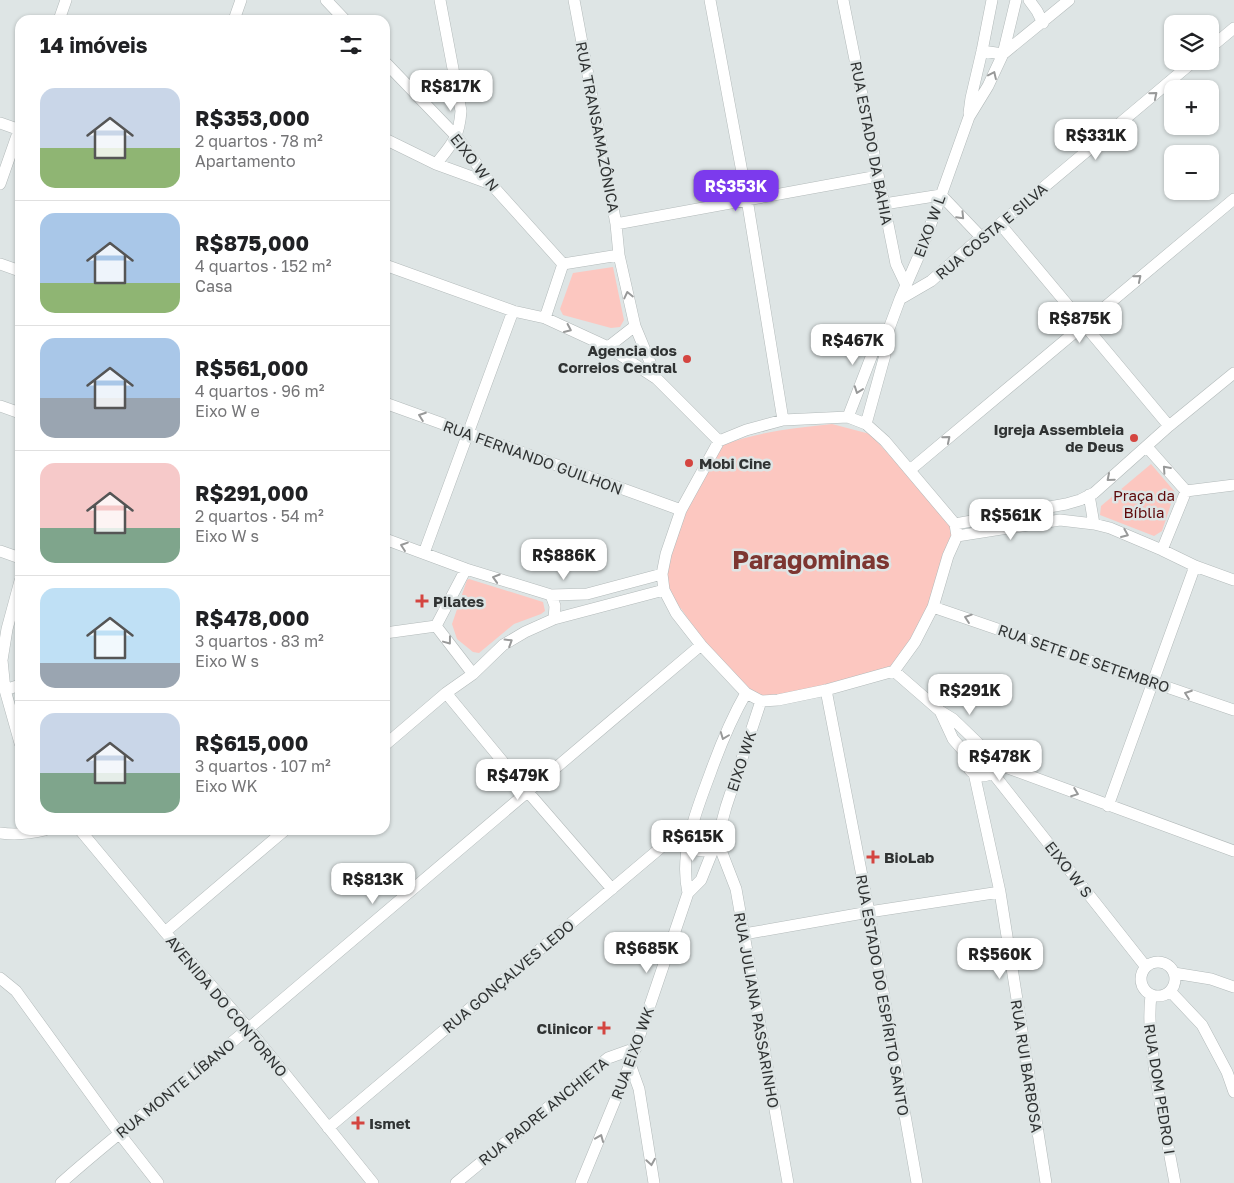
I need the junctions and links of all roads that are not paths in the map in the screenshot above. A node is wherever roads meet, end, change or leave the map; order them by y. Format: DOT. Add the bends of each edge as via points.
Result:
graph roads {
  1 [pos="66,0"];
  2 [pos="241,0"];
  3 [pos="326,0"];
  4 [pos="440,0"];
  5 [pos="574,0"];
  6 [pos="710,0"];
  7 [pos="843,0"];
  8 [pos="992,0"];
  9 [pos="1016,0"];
  10 [pos="1029,0"];
  11 [pos="1069,0"];
  12 [pos="61,15"];
  13 [pos="236,15"];
  14 [pos="340,15"];
  15 [pos="1043,22"];
  16 [pos="1234,28"];
  17 [pos="1219,40"];
  18 [pos="982,51"];
  19 [pos="1003,54"];
  20 [pos="390,67"];
  21 [pos="1183,70"];
  22 [pos="969,117"];
  23 [pos="0,123"];
  24 [pos="15,128"];
  25 [pos="457,137"];
  26 [pos="390,141"];
  27 [pos="15,143"];
  28 [pos="436,164"];
  29 [pos="878,176"];
  30 [pos="0,184"];
  31 [pos="491,184"];
  32 [pos="940,195"];
  33 [pos="1234,198"];
  34 [pos="747,199"];
  35 [pos="884,204"];
  36 [pos="616,224"];
  37 [pos="1000,224"];
  38 [pos="981,237"];
  39 [pos="619,255"];
  40 [pos="0,264"];
  41 [pos="563,264"];
  42 [pos="390,267"];
  43 [pos="15,269"];
  44 [pos="906,285"];
  45 [pos="900,299"];
  46 [pos="513,311"];
  47 [pos="545,318"];
  48 [pos="1084,323"];
  49 [pos="635,326"];
  50 [pos="888,334"];
  51 [pos="608,347"];
  52 [pos="1234,373"];
  53 [pos="657,379"];
  54 [pos="390,405"];
  55 [pos="0,406"];
  56 [pos="15,411"];
  57 [pos="848,416"];
  58 [pos="783,420"];
  59 [pos="866,424"];
  60 [pos="1169,426"];
  61 [pos="468,433"];
  62 [pos="719,441"];
  63 [pos="1147,447"];
  64 [pos="910,470"];
  65 [pos="1234,485"];
  66 [pos="1186,490"];
  67 [pos="1089,495"];
  68 [pos="682,510"];
  69 [pos="1094,524"];
  70 [pos="956,530"];
  71 [pos="390,541"];
  72 [pos="1162,550"];
  73 [pos="0,551"];
  74 [pos="424,553"];
  75 [pos="15,556"];
  76 [pos="1195,566"];
  77 [pos="466,569"];
  78 [pos="662,574"];
  79 [pos="1234,580"];
  80 [pos="664,590"];
  81 [pos="552,595"];
  82 [pos="15,600"];
  83 [pos="934,607"];
  84 [pos="554,619"];
  85 [pos="436,626"];
  86 [pos="390,632"];
  87 [pos="702,645"];
  88 [pos="894,671"];
  89 [pos="2,674"];
  90 [pos="473,674"];
  91 [pos="1153,681"];
  92 [pos="15,687"];
  93 [pos="5,690"];
  94 [pos="826,690"];
  95 [pos="446,693"];
  96 [pos="746,693"];
  97 [pos="760,701"];
  98 [pos="1234,710"];
  99 [pos="940,711"];
  100 [pos="15,725"];
  101 [pos="390,741"];
  102 [pos="981,746"];
  103 [pos="968,756"];
  104 [pos="994,768"];
  105 [pos="974,773"];
  106 [pos="527,791"];
  107 [pos="1108,806"];
  108 [pos="690,826"];
  109 [pos="0,833"];
  110 [pos="15,834"];
  111 [pos="84,835"];
  112 [pos="279,835"];
  113 [pos="717,840"];
  114 [pos="1234,851"];
  115 [pos="612,889"];
  116 [pos="1000,892"];
  117 [pos="688,893"];
  118 [pos="869,912"];
  119 [pos="165,932"];
  120 [pos="744,934"];
  121 [pos="1146,967"];
  122 [pos="1174,973"];
  123 [pos="0,978"];
  124 [pos="1234,987"];
  125 [pos="1170,991"];
  126 [pos="1151,994"];
  127 [pos="248,1028"];
  128 [pos="636,1048"];
  129 [pos="630,1064"];
  130 [pos="1234,1092"];
  131 [pos="328,1128"];
  132 [pos="118,1133"];
  133 [pos="61,1183"];
  134 [pos="158,1183"];
  135 [pos="372,1183"];
  136 [pos="456,1183"];
  137 [pos="581,1183"];
  138 [pos="654,1183"];
  139 [pos="788,1183"];
  140 [pos="917,1183"];
  141 [pos="1046,1183"];
  142 [pos="1175,1183"];
  1 -- 12 [label="street"];
  2 -- 13 [label="street"];
  3 -- 14 [label="street"];
  4 -- 25 [label="street" via="461,111"];
  5 -- 36 [label="street, RUA TRANSAMAZÔNICA"];
  6 -- 34 [label="street"];
  7 -- 29 [label="street, RUA ESTADO DA BAHIA"];
  8 -- 18 [label="street, EIXO W L"];
  9 -- 19 [label="street, EIXO W L"];
  10 -- 15 [label="street"];
  11 -- 15 [label="street"];
  15 -- 19 [label="street"];
  16 -- 17 [label="street"];
  18 -- 19 [label="street"];
  18 -- 22 [label="street, EIXO W L"];
  22 -- 19 [label="street, EIXO W L, one-way"];
  20 -- 25 [label="street, EIXO W N"];
  37 -- 21 [label="street, RUA COSTA E SILVA, one-way"];
  22 -- 32 [label="street, EIXO W L"];
  23 -- 24 [label="street"];
  25 -- 28 [label="street"];
  25 -- 31 [label="street, EIXO W N"];
  26 -- 28 [label="street"];
  27 -- 30 [label="street"];
  28 -- 31 [label="street"];
  29 -- 34 [label="street"];
  29 -- 35 [label="street, RUA ESTADO DA BAHIA"];
  31 -- 41 [label="street, EIXO W N"];
  32 -- 35 [label="street"];
  32 -- 38 [label="street, one-way"];
  32 -- 44 [label="street, EIXO W L"];
  48 -- 33 [label="street, one-way"];
  34 -- 36 [label="street"];
  34 -- 58 [label="street"];
  35 -- 44 [label="street, RUA ESTADO DA BAHIA" via="896,264"];
  36 -- 39 [label="street, RUA TRANSAMAZÔNICA"];
  37 -- 38 [label="street, RUA COSTA E SILVA"];
  37 -- 48 [label="street"];
  38 -- 45 [label="street, RUA COSTA E SILVA" via="932,281"];
  39 -- 41 [label="street"];
  49 -- 39 [label="street, RUA TRANSAMAZÔNICA, one-way"];
  40 -- 43 [label="street"];
  41 -- 47 [label="street"];
  42 -- 46 [label="street"];
  44 -- 45 [label="street, EIXO W L"];
  45 -- 50 [label="street, EIXO W L"];
  46 -- 47 [label="street"];
  46 -- 61 [label="street"];
  47 -- 51 [label="street, one-way"];
  48 -- 60 [label="street"];
  64 -- 48 [label="street, one-way"];
  49 -- 51 [label="street"];
  49 -- 53 [label="street, RUA TRANSAMAZÔNICA"];
  50 -- 57 [label="street, EIXO W L, one-way" via="875,346"];
  50 -- 59 [label="street, EIXO W L"];
  51 -- 53 [label="street"];
  52 -- 60 [label="street"];
  53 -- 62 [label="street"];
  61 -- 54 [label="street, RUA FERNANDO GUILHON, one-way"];
  55 -- 56 [label="street"];
  57 -- 58 [label="street"];
  57 -- 59 [label="street"];
  58 -- 62 [label="street"];
  59 -- 64 [label="street"];
  60 -- 63 [label="street"];
  61 -- 68 [label="street, RUA FERNANDO GUILHON"];
  61 -- 74 [label="street"];
  62 -- 68 [label="street"];
  66 -- 63 [label="street, one-way"];
  63 -- 67 [label="street, one-way"];
  64 -- 70 [label="street"];
  65 -- 66 [label="street"];
  66 -- 72 [label="street"];
  67 -- 69 [label="street"];
  67 -- 70 [label="street" via="1066,504"];
  68 -- 78 [label="street"];
  69 -- 70 [label="street" via="1060,520"];
  69 -- 72 [label="street, one-way"];
  70 -- 83 [label="street"];
  74 -- 71 [label="street, one-way"];
  72 -- 76 [label="street"];
  73 -- 75 [label="street"];
  74 -- 77 [label="street"];
  76 -- 79 [label="street"];
  76 -- 91 [label="street"];
  81 -- 77 [label="street, one-way"];
  77 -- 85 [label="street"];
  78 -- 80 [label="street"];
  78 -- 81 [label="street" via="587,594"];
  80 -- 84 [label="street"];
  80 -- 87 [label="street" via="676,613"];
  81 -- 84 [label="street"];
  82 -- 89 [label="street" via="7,630"];
  83 -- 88 [label="street"];
  91 -- 83 [label="street, RUA SETE DE SETEMBRO, one-way"];
  90 -- 84 [label="street, one-way" via="503,645"];
  85 -- 86 [label="street"];
  85 -- 90 [label="street, one-way"];
  87 -- 96 [label="street"];
  87 -- 106 [label="street, RUA MONTE LÍBANO"];
  88 -- 94 [label="street"];
  88 -- 99 [label="street, EIXO W S"];
  89 -- 93 [label="street"];
  90 -- 95 [label="street"];
  98 -- 91 [label="street, RUA SETE DE SETEMBRO, one-way"];
  91 -- 107 [label="street"];
  92 -- 93 [label="street"];
  93 -- 100 [label="street"];
  94 -- 97 [label="street"];
  94 -- 118 [label="street, RUA ESTADO DO ESPÍRITO SANTO"];
  95 -- 101 [label="street"];
  95 -- 106 [label="street"];
  96 -- 97 [label="street"];
  96 -- 108 [label="street, one-way" via="728,726"];
  97 -- 113 [label="street, EIXO WK"];
  99 -- 102 [label="street, EIXO W S"];
  99 -- 103 [label="street, EIXO W S" via="953,739"];
  102 -- 103 [label="street"];
  102 -- 104 [label="street, EIXO W S" via="996,754"];
  103 -- 105 [label="street, EIXO W S" via="968,765"];
  104 -- 105 [label="street" via="980,775"];
  104 -- 107 [label="street, one-way"];
  104 -- 121 [label="street, EIXO W S"];
  105 -- 116 [label="street, RUA RUI BARBOSA"];
  106 -- 115 [label="street"];
  106 -- 127 [label="street, RUA MONTE LÍBANO"];
  107 -- 114 [label="street"];
  108 -- 113 [label="street" via="697,850 709,849"];
  108 -- 115 [label="street, RUA GONÇALVES LEDO"];
  108 -- 117 [label="street" via="684,878"];
  109 -- 110 [label="street"];
  111 -- 119 [label="street, AVENIDA DO CONTORNO"];
  112 -- 119 [label="street"];
  113 -- 117 [label="street, EIXO WK" via="701,880"];
  113 -- 120 [label="street, RUA JULIANA PASSARINHO" via="736,889"];
  115 -- 131 [label="street, RUA GONÇALVES LEDO"];
  116 -- 118 [label="street"];
  116 -- 141 [label="street, RUA RUI BARBOSA"];
  117 -- 128 [label="street, RUA EIXO WK"];
  118 -- 120 [label="street"];
  118 -- 140 [label="street, RUA ESTADO DO ESPÍRITO SANTO"];
  119 -- 127 [label="street, AVENIDA DO CONTORNO"];
  120 -- 139 [label="street, RUA JULIANA PASSARINHO"];
  121 -- 122 [label="street" via="1158,962 1170,967"];
  121 -- 126 [label="street" via="1142,972 1142,985"];
  122 -- 124 [label="street" via="1211,979"];
  122 -- 125 [label="street" via="1174,986"];
  123 -- 132 [label="street" via="16,991"];
  125 -- 126 [label="street" via="1158,996"];
  125 -- 130 [label="street" via="1202,1025"];
  126 -- 142 [label="street, RUA DOM PEDRO I" via="1150,1039"];
  127 -- 131 [label="street, AVENIDA DO CONTORNO"];
  127 -- 132 [label="street, RUA MONTE LÍBANO"];
  128 -- 129 [label="street, RUA EIXO WK"];
  128 -- 136 [label="street, RUA PADRE ANCHIETA" via="608,1058"];
  137 -- 129 [label="street, RUA EIXO WK, one-way"];
  129 -- 138 [label="street, one-way" via="639,1089"];
  131 -- 135 [label="street, AVENIDA DO CONTORNO"];
  132 -- 133 [label="street, RUA MONTE LÍBANO"];
  132 -- 134 [label="street"];
}
